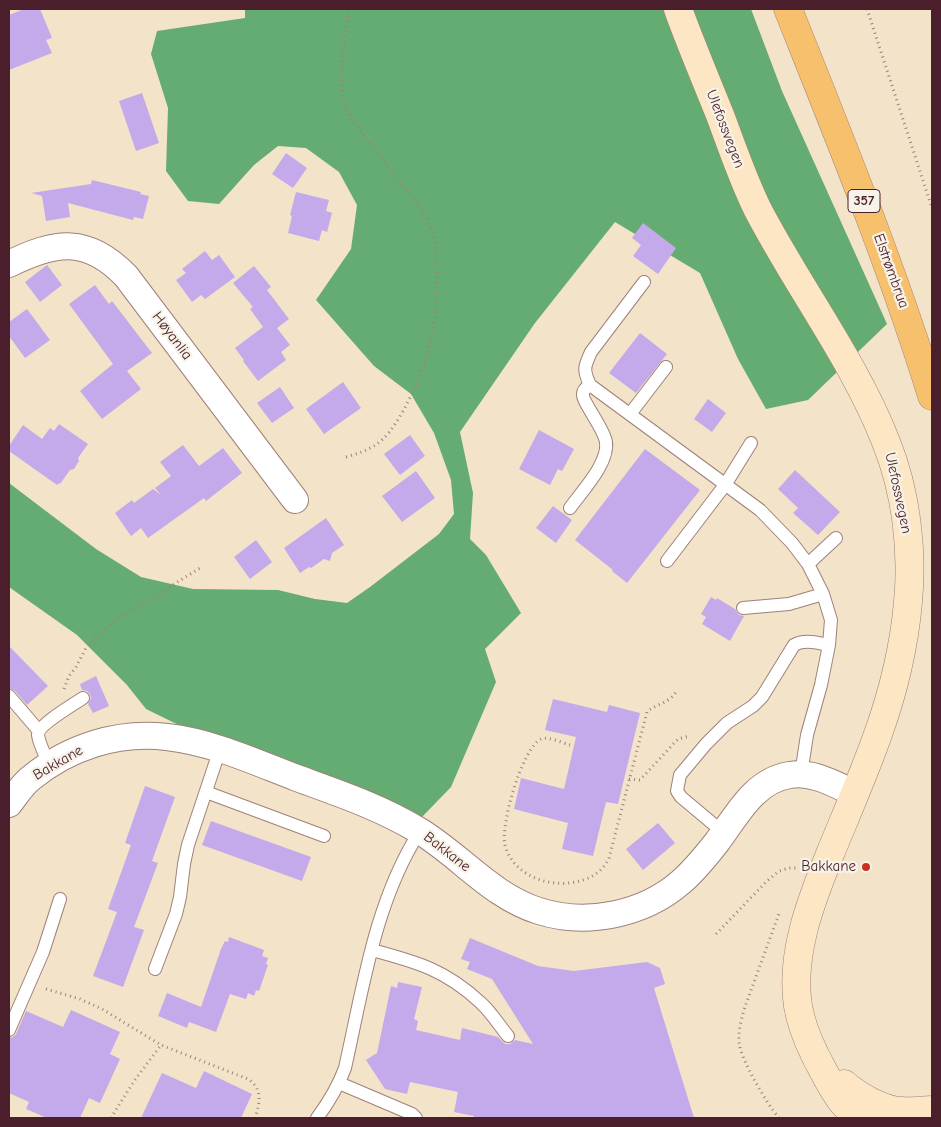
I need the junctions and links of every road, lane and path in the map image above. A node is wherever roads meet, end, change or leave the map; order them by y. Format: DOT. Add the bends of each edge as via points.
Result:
graph roads {
  1 [pos="348,9"];
  2 [pos="678,9"];
  3 [pos="788,9"];
  4 [pos="867,9"];
  5 [pos="932,208"];
  6 [pos="9,264"];
  7 [pos="644,282"];
  8 [pos="666,368"];
  9 [pos="590,385"];
  10 [pos="932,396"];
  11 [pos="630,414"];
  12 [pos="751,444"];
  13 [pos="346,457"];
  14 [pos="725,485"];
  15 [pos="295,500"];
  16 [pos="570,508"];
  17 [pos="836,538"];
  18 [pos="667,561"];
  19 [pos="808,564"];
  20 [pos="200,568"];
  21 [pos="823,594"];
  22 [pos="743,608"];
  23 [pos="829,645"];
  24 [pos="676,692"];
  25 [pos="9,696"];
  26 [pos="83,698"];
  27 [pos="70,707"];
  28 [pos="39,731"];
  29 [pos="706,744"];
  30 [pos="570,745"];
  31 [pos="220,749"];
  32 [pos="49,765"];
  33 [pos="801,774"];
  34 [pos="629,779"];
  35 [pos="206,792"];
  36 [pos="854,793"];
  37 [pos="9,804"];
  38 [pos="420,831"];
  39 [pos="724,833"];
  40 [pos="324,836"];
  41 [pos="797,868"];
  42 [pos="60,899"];
  43 [pos="716,934"];
  44 [pos="372,950"];
  45 [pos="155,969"];
  46 [pos="29,984"];
  47 [pos="9,1030"];
  48 [pos="508,1036"];
  49 [pos="739,1044"];
  50 [pos="161,1045"];
  51 [pos="820,1064"];
  52 [pos="340,1083"];
  53 [pos="932,1110"];
  54 [pos="111,1118"];
  55 [pos="255,1118"];
  56 [pos="317,1118"];
  57 [pos="416,1118"];
  58 [pos="779,1118"];
  59 [pos="862,1118"];
  1 -- 13 [label="path" via="340,70 346,108 429,224 435,240 437,264 434,320 426,359 405,408 384,438 370,449"];
  2 -- 36 [label="street, Ulefossvegen" via="757,208 873,412 899,487 909,557 902,646 880,728"];
  3 -- 10 [label="main road, Elstrømbrua / 357" via="880,241"];
  4 -- 5 [label="path"];
  6 -- 15 [label="street, Høyanlia" via="43,249 75,246 112,262 132,283"];
  7 -- 9 [label="lane" via="591,352 585,364"];
  8 -- 11 [label="lane"];
  9 -- 11 [label="lane"];
  9 -- 16 [label="lane" via="583,393 584,398 600,424 606,454"];
  11 -- 14 [label="lane"];
  12 -- 14 [label="lane"];
  14 -- 18 [label="lane"];
  14 -- 19 [label="lane" via="760,510"];
  17 -- 19 [label="lane"];
  19 -- 21 [label="lane"];
  20 -- 27 [label="path" via="118,619 92,640 66,682 63,692"];
  21 -- 22 [label="lane" via="789,604"];
  21 -- 23 [label="lane" via="831,620"];
  23 -- 29 [label="lane" via="808,641 794,645 762,697 727,723"];
  23 -- 33 [label="lane"];
  24 -- 34 [label="path" via="668,702 647,712"];
  25 -- 28 [label="lane"];
  26 -- 27 [label="lane"];
  27 -- 28 [label="lane"];
  28 -- 32 [label="lane" via="38,737"];
  29 -- 34 [label="path" via="698,737 678,739 640,780"];
  29 -- 39 [label="lane" via="680,775 677,792"];
  30 -- 34 [label="path" via="546,738 534,744 513,790 504,835 505,847 513,861 535,879 562,884 580,882 597,874 606,865"];
  31 -- 32 [label="street, Bakkane" via="144,735 97,742"];
  31 -- 35 [label="lane"];
  31 -- 38 [label="street, Bakkane" via="392,815"];
  32 -- 37 [label="street, Bakkane" via="29,780"];
  33 -- 36 [label="street, Bakkane" via="814,776"];
  33 -- 39 [label="street, Bakkane" via="775,779 761,788 749,798"];
  35 -- 40 [label="lane"];
  35 -- 45 [label="lane" via="188,845 176,914"];
  36 -- 51 [label="street, Ulefossvegen" via="820,879 800,948 798,1006 807,1038"];
  38 -- 39 [label="street, Bakkane" via="515,902 539,911 580,918 602,918 622,913 662,896 694,870"];
  38 -- 44 [label="lane" via="390,891"];
  41 -- 43 [label="path" via="779,871"];
  42 -- 46 [label="lane"];
  44 -- 48 [label="lane" via="419,963 444,975 482,1004"];
  44 -- 52 [label="lane"];
  46 -- 47 [label="lane"];
  46 -- 50 [label="path" via="87,1002"];
  49 -- 58 [label="path" via="756,1082"];
  50 -- 54 [label="path"];
  50 -- 55 [label="path" via="254,1083 260,1100"];
  51 -- 53 [label="street, Ulefossvegen" via="871,1102 899,1111"];
  51 -- 59 [label="street, Ulefossvegen" via="844,1104"];
  52 -- 56 [label="lane"];
  52 -- 57 [label="lane"];
}
